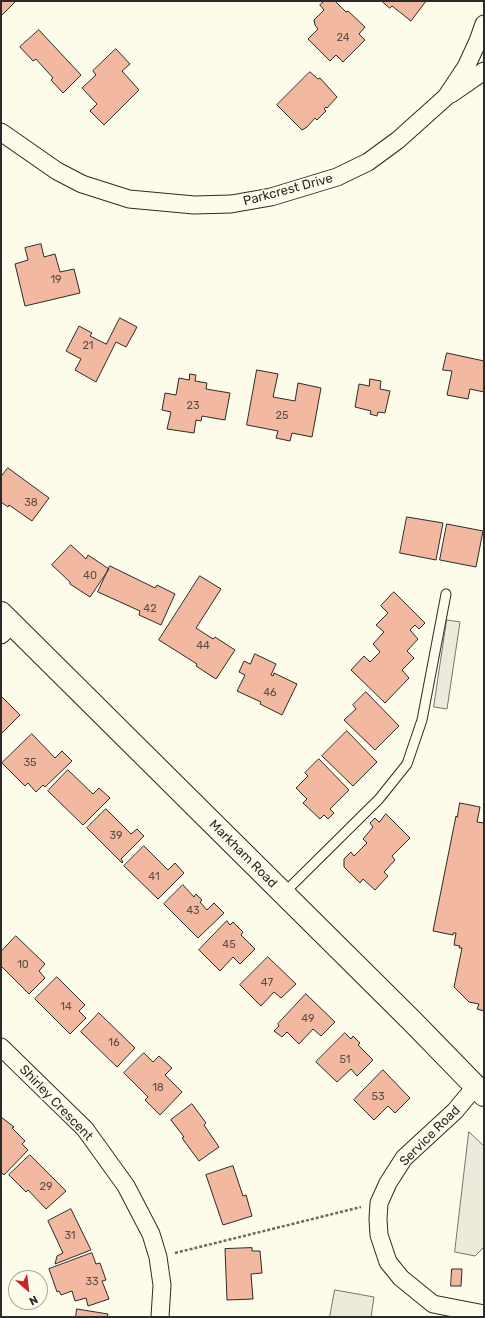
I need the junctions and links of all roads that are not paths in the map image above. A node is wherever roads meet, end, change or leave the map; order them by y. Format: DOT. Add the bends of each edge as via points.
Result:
graph roads {
  1 [pos="484,24"];
  2 [pos="484,71"];
  3 [pos="446,98"];
  4 [pos="1,132"];
  5 [pos="446,594"];
  6 [pos="5,624"];
  7 [pos="283,894"];
  8 [pos="1,1047"];
  9 [pos="480,1091"];
  10 [pos="484,1314"];
  11 [pos="160,1317"];
  1 -- 3 [label="street, Parkcrest Drive" via="466,67"];
  2 -- 3 [label="street, Parkcrest Drive"];
  3 -- 4 [label="street, Parkcrest Drive" via="419,123 368,162 337,177 271,197 231,204 194,205 129,199 82,184"];
  5 -- 7 [label="lane" via="422,720 407,764 379,799"];
  6 -- 7 [label="street, Markham Road"];
  7 -- 9 [label="street, Markham Road"];
  8 -- 11 [label="street, Shirley Crescent" via="85,1130 126,1186 151,1234 158,1257 162,1285"];
  9 -- 10 [label="street, Service Road" via="404,1158 379,1203 378,1219 379,1235 388,1262 401,1278 433,1304"];
}
